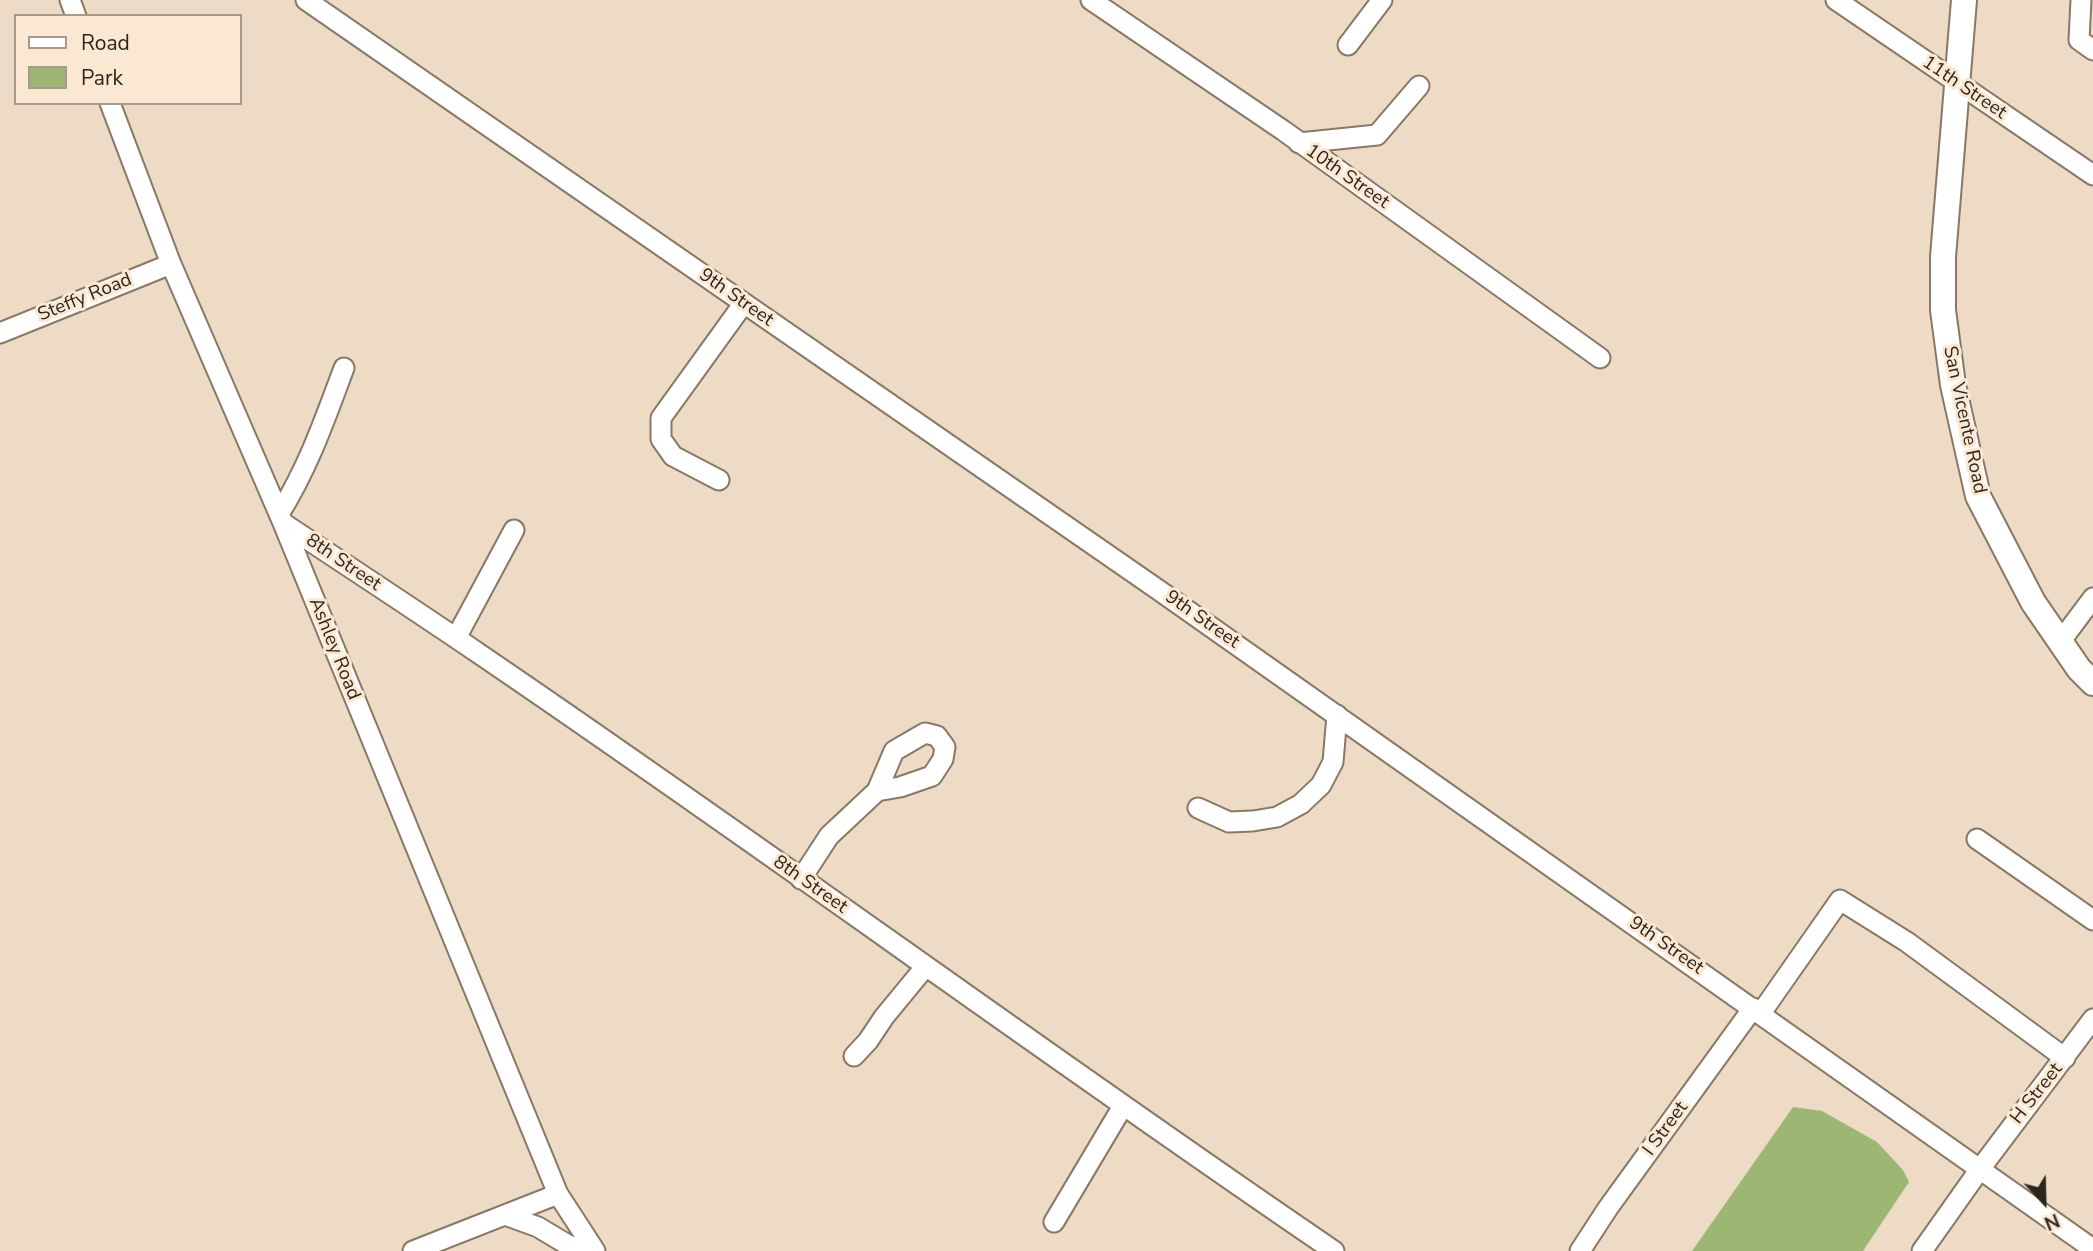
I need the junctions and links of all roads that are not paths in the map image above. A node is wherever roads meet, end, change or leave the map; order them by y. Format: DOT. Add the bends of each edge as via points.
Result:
graph roads {
  1 [pos="306,0"];
  2 [pos="1091,0"];
  3 [pos="1382,0"];
  4 [pos="1836,0"];
  5 [pos="1964,0"];
  6 [pos="2081,0"];
  7 [pos="1348,45"];
  8 [pos="2093,50"];
  9 [pos="1957,84"];
  10 [pos="1419,86"];
  11 [pos="111,105"];
  12 [pos="1298,143"];
  13 [pos="2093,175"];
  14 [pos="171,264"];
  15 [pos="744,303"];
  16 [pos="0,332"];
  17 [pos="1601,358"];
  18 [pos="344,368"];
  19 [pos="719,480"];
  20 [pos="281,518"];
  21 [pos="514,530"];
  22 [pos="2093,598"];
  23 [pos="456,638"];
  24 [pos="2060,642"];
  25 [pos="2093,683"];
  26 [pos="1337,715"];
  27 [pos="877,791"];
  28 [pos="1198,808"];
  29 [pos="1977,839"];
  30 [pos="801,878"];
  31 [pos="2093,920"];
  32 [pos="926,966"];
  33 [pos="1757,1010"];
  34 [pos="2093,1019"];
  35 [pos="854,1056"];
  36 [pos="2065,1058"];
  37 [pos="1123,1106"];
  38 [pos="1980,1169"];
  39 [pos="558,1194"];
  40 [pos="505,1215"];
  41 [pos="1054,1222"];
  42 [pos="2093,1249"];
  43 [pos="413,1251"];
  44 [pos="584,1251"];
  45 [pos="595,1251"];
  46 [pos="1334,1251"];
  47 [pos="1580,1251"];
  48 [pos="1922,1251"];
  1 -- 15 [label="street, 9th Street"];
  2 -- 12 [label="street, 10th Street"];
  3 -- 7 [label="street"];
  4 -- 9 [label="street, 11th Street"];
  5 -- 9 [label="main road, San Vicente Road"];
  6 -- 8 [label="street" via="2079,40"];
  9 -- 13 [label="street, 11th Street"];
  9 -- 24 [label="main road, San Vicente Road" via="1943,257 1943,310 1953,385 1979,496 2033,602"];
  10 -- 12 [label="street" via="1377,135"];
  11 -- 14 [label="street, Ashley Road"];
  12 -- 17 [label="street, 10th Street"];
  14 -- 16 [label="street, Steffy Road"];
  14 -- 20 [label="street, Ashley Road"];
  15 -- 19 [label="street" via="661,418 661,439 673,456"];
  15 -- 26 [label="street, 9th Street"];
  18 -- 20 [label="street"];
  20 -- 23 [label="street, 8th Street"];
  20 -- 39 [label="street, Ashley Road"];
  21 -- 23 [label="street"];
  22 -- 24 [label="street"];
  23 -- 30 [label="street, 8th Street"];
  24 -- 25 [label="main road, San Vicente Road"];
  26 -- 28 [label="street" via="1333,762 1321,785 1301,804 1277,817 1229,822"];
  26 -- 33 [label="street, 9th Street"];
  27 -- 30 [label="street" via="829,836"];
  29 -- 31 [label="street"];
  30 -- 32 [label="street, 8th Street"];
  32 -- 35 [label="street"];
  32 -- 37 [label="street, 8th Street"];
  33 -- 36 [label="street, I Street" via="1840,900 1908,942"];
  33 -- 38 [label="street, 9th Street"];
  33 -- 47 [label="street, I Street"];
  34 -- 36 [label="street, H Street"];
  36 -- 38 [label="street, H Street"];
  37 -- 41 [label="street"];
  37 -- 46 [label="street, 8th Street"];
  38 -- 42 [label="street, 9th Street"];
  38 -- 48 [label="street, H Street"];
  39 -- 40 [label="street"];
  39 -- 45 [label="street, Ashley Road"];
  40 -- 43 [label="street"];
  40 -- 44 [label="street"];
}
